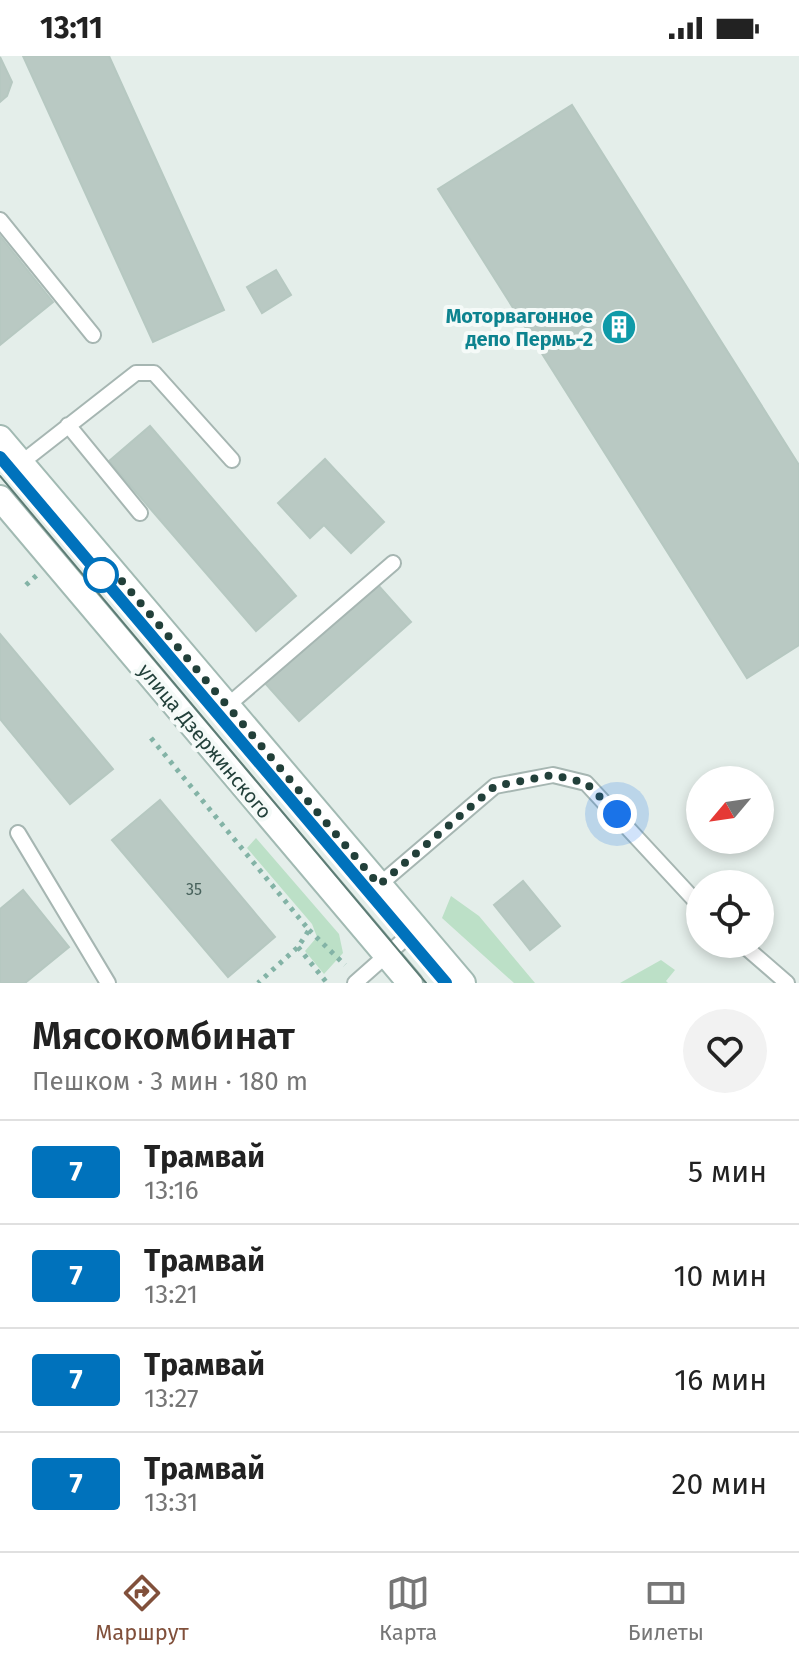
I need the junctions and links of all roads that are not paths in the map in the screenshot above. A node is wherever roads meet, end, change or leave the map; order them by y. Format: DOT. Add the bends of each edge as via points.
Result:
graph roads {
  1 [pos="0,220"];
  2 [pos="93,335"];
  3 [pos="68,425"];
  4 [pos="0,438"];
  5 [pos="232,460"];
  6 [pos="21,463"];
  7 [pos="0,498"];
  8 [pos="140,513"];
  9 [pos="393,563"];
  10 [pos="227,706"];
  11 [pos="18,833"];
  12 [pos="379,885"];
  13 [pos="686,891"];
  14 [pos="416,929"];
  15 [pos="386,955"];
  16 [pos="758,958"];
  17 [pos="357,981"];
  18 [pos="108,983"];
  19 [pos="410,983"];
  20 [pos="463,983"];
  21 [pos="787,983"];
  1 -- 2 [label="lane"];
  3 -- 5 [label="lane" via="136,373 154,373"];
  3 -- 6 [label="lane"];
  3 -- 8 [label="lane"];
  4 -- 6 [label="main road, улица Дзержинского"];
  6 -- 10 [label="main road, улица Дзержинского"];
  7 -- 15 [label="main road, улица Дзержинского"];
  9 -- 10 [label="lane"];
  10 -- 12 [label="main road, улица Дзержинского"];
  11 -- 18 [label="lane"];
  12 -- 13 [label="lane" via="495,786 553,775 586,783"];
  12 -- 14 [label="main road, улица Дзержинского"];
  14 -- 15 [label="lane"];
  14 -- 20 [label="main road, улица Дзержинского"];
  15 -- 17 [label="lane"];
  15 -- 19 [label="main road, улица Дзержинского"];
  16 -- 21 [label="lane"];
}
